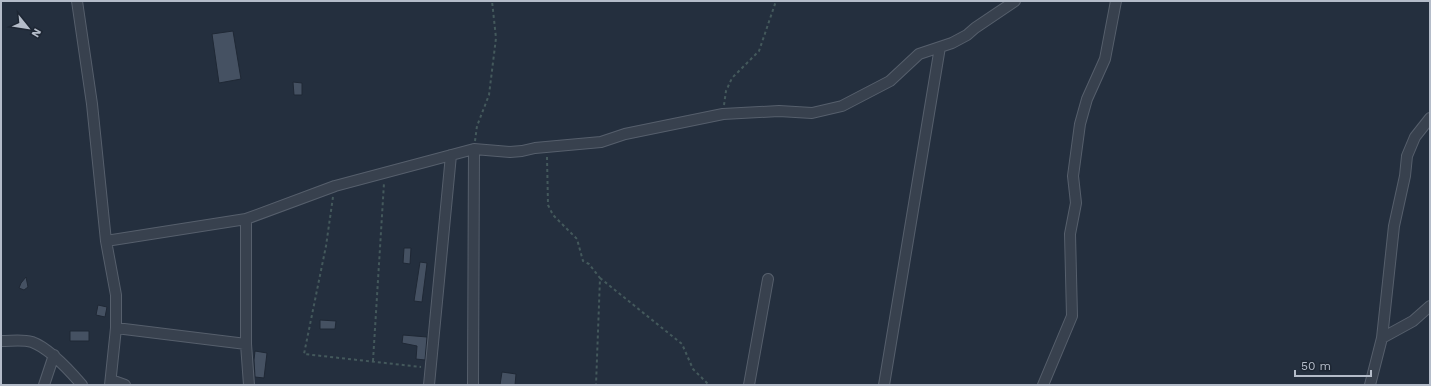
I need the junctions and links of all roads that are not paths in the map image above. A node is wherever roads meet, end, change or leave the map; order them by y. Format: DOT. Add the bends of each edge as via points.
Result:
graph roads {
  1 [pos="77,1"];
  2 [pos="1015,1"];
  3 [pos="1116,1"];
  4 [pos="940,47"];
  5 [pos="1430,118"];
  6 [pos="474,149"];
  7 [pos="451,155"];
  8 [pos="246,219"];
  9 [pos="106,241"];
  10 [pos="768,279"];
  11 [pos="1430,306"];
  12 [pos="116,328"];
  13 [pos="1382,338"];
  14 [pos="1,341"];
  15 [pos="246,344"];
  16 [pos="54,355"];
  17 [pos="111,383"];
  18 [pos="44,385"];
  19 [pos="82,385"];
  20 [pos="125,385"];
  21 [pos="249,385"];
  22 [pos="429,385"];
  23 [pos="473,385"];
  24 [pos="749,385"];
  25 [pos="884,385"];
  26 [pos="1043,385"];
  27 [pos="1370,385"];
  1 -- 9 [label="street" via="92,104"];
  2 -- 4 [label="street" via="967,36"];
  3 -- 26 [label="street" via="1105,59 1087,99 1080,124 1074,176 1076,204 1070,234 1072,316"];
  4 -- 6 [label="street" via="919,54 890,81 842,106 812,113 779,111 723,114 625,134 601,142 510,152"];
  4 -- 25 [label="street"];
  5 -- 13 [label="street" via="1415,137 1407,156 1394,226"];
  6 -- 7 [label="street"];
  6 -- 23 [label="street"];
  7 -- 8 [label="street" via="335,186"];
  7 -- 22 [label="street"];
  8 -- 9 [label="street"];
  8 -- 15 [label="street"];
  9 -- 12 [label="street" via="116,295"];
  10 -- 24 [label="street"];
  11 -- 13 [label="street" via="1413,320"];
  12 -- 15 [label="street"];
  12 -- 17 [label="street"];
  13 -- 27 [label="street"];
  14 -- 16 [label="street" via="33,342"];
  15 -- 21 [label="street"];
  16 -- 18 [label="street"];
  16 -- 19 [label="street"];
  17 -- 20 [label="street"];
}
